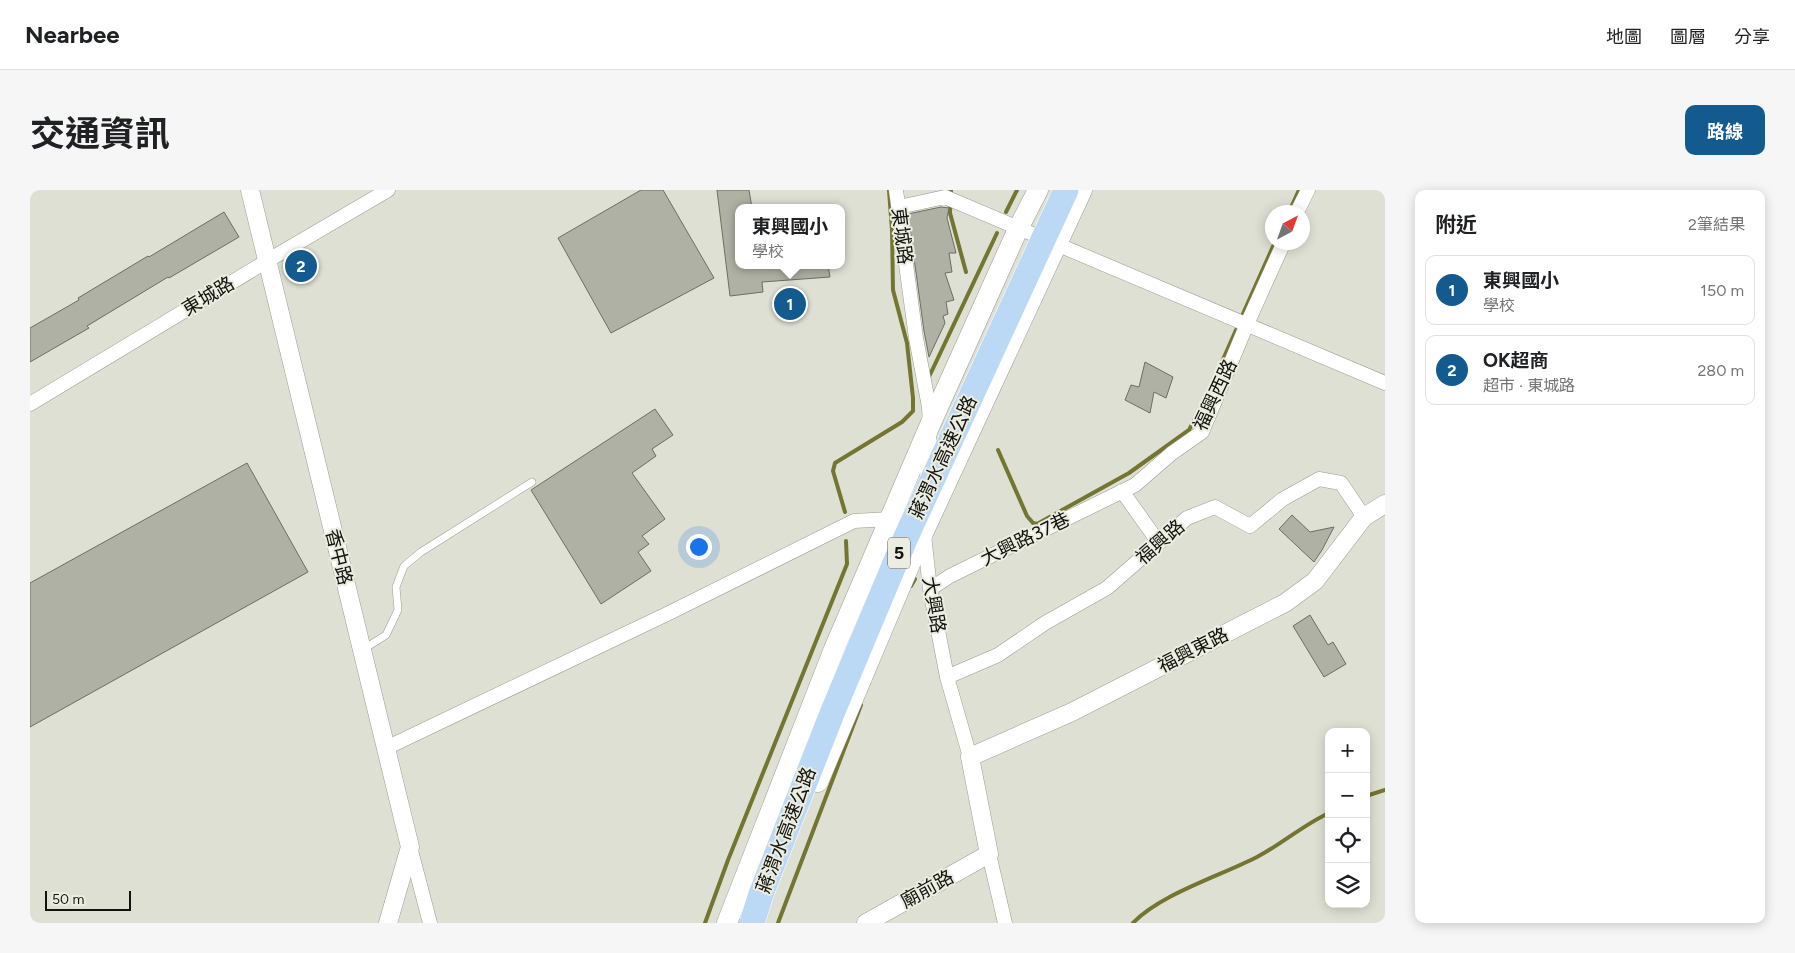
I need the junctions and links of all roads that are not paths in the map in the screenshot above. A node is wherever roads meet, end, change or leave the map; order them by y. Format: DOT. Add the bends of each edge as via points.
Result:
graph roads {
  1 [pos="250,190"];
  2 [pos="388,190"];
  3 [pos="896,190"];
  4 [pos="1038,190"];
  5 [pos="1050,190"];
  6 [pos="1066,190"];
  7 [pos="1082,190"];
  8 [pos="1308,190"];
  9 [pos="948,194"];
  10 [pos="1300,205"];
  11 [pos="899,207"];
  12 [pos="1018,229"];
  13 [pos="1057,245"];
  14 [pos="1280,250"];
  15 [pos="267,261"];
  16 [pos="908,282"];
  17 [pos="1247,324"];
  18 [pos="974,328"];
  19 [pos="1010,346"];
  20 [pos="1385,383"];
  21 [pos="30,404"];
  22 [pos="930,424"];
  23 [pos="532,482"];
  24 [pos="1122,491"];
  25 [pos="1385,504"];
  26 [pos="1364,517"];
  27 [pos="890,519"];
  28 [pos="923,532"];
  29 [pos="1159,543"];
  30 [pos="930,590"];
  31 [pos="846,622"];
  32 [pos="878,639"];
  33 [pos="362,651"];
  34 [pos="947,677"];
  35 [pos="386,748"];
  36 [pos="970,757"];
  37 [pos="410,847"];
  38 [pos="989,854"];
  39 [pos="388,923"];
  40 [pos="430,923"];
  41 [pos="727,923"];
  42 [pos="738,923"];
  43 [pos="752,923"];
  44 [pos="762,923"];
  45 [pos="866,923"];
  46 [pos="1005,923"];
  1 -- 15 [label="street, 香中路"];
  2 -- 15 [label="street, 東城路"];
  3 -- 11 [label="street, 東城路"];
  4 -- 12 [label="main road"];
  5 -- 42 [label="highway, 蔣渭水高速公路 / 5" via="870,581 790,776"];
  6 -- 43 [label="highway, 蔣渭水高速公路 / 5, bridge" via="906,537 833,711"];
  7 -- 13 [label="main road"];
  8 -- 10 [label="street"];
  9 -- 11 [label="street"];
  9 -- 12 [label="street"];
  11 -- 16 [label="street, 東城路"];
  12 -- 13 [label="street"];
  12 -- 18 [label="main road"];
  13 -- 17 [label="street"];
  13 -- 19 [label="main road"];
  14 -- 17 [label="street, 福興西路"];
  15 -- 21 [label="street, 東城路"];
  15 -- 33 [label="street, 香中路"];
  16 -- 22 [label="street, 大興路"];
  17 -- 20 [label="street"];
  17 -- 24 [label="street, 福興西路" via="1202,432 1135,485"];
  18 -- 19 [label="main road" via="986,323 998,324 1007,332"];
  18 -- 22 [label="main road"];
  19 -- 28 [label="main road"];
  22 -- 27 [label="main road"];
  22 -- 28 [label="street, 大興路"];
  23 -- 33 [label="lane" via="404,566 396,586 398,610 386,635"];
  24 -- 29 [label="street"];
  24 -- 30 [label="street, 大興路37巷" via="950,576"];
  25 -- 26 [label="street, 福興東路"];
  26 -- 29 [label="street, 福興路" via="1341,483 1319,479 1283,499 1250,526 1215,507 1187,518"];
  26 -- 36 [label="street, 福興東路" via="1315,580 1285,603 1072,712"];
  27 -- 31 [label="main road"];
  27 -- 35 [label="street" via="854,521"];
  28 -- 30 [label="street, 大興路"];
  28 -- 32 [label="main road"];
  29 -- 34 [label="street, 福興路" via="1107,588 1045,623 998,655"];
  30 -- 34 [label="street, 大興路"];
  31 -- 32 [label="main road" via="850,639 856,646 865,646"];
  31 -- 41 [label="main road"];
  32 -- 44 [label="main road" via="772,891"];
  33 -- 35 [label="street, 香中路"];
  34 -- 36 [label="street, 大興路"];
  35 -- 37 [label="street, 香中路"];
  36 -- 38 [label="street, 大興路"];
  37 -- 39 [label="street"];
  37 -- 40 [label="street, 香中路"];
  38 -- 45 [label="street, 廟前路"];
  38 -- 46 [label="street, 大興路"];
}
